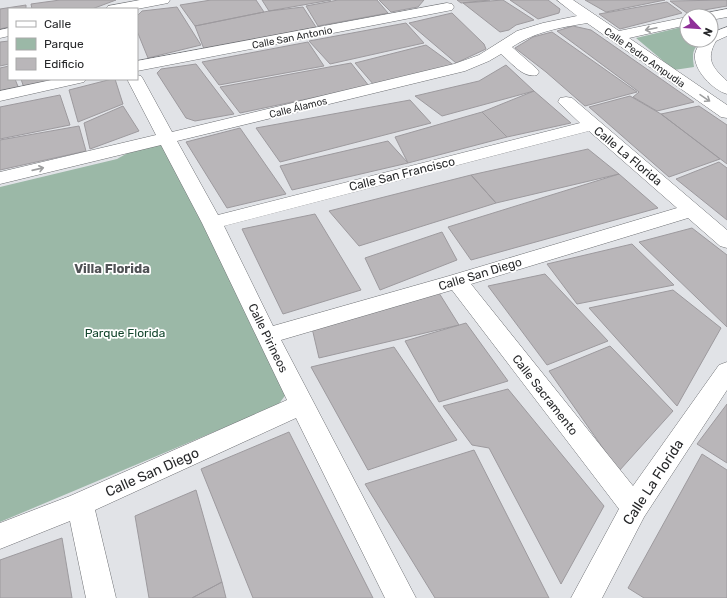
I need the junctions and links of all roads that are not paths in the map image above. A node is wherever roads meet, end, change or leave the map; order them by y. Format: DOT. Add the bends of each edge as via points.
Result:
graph roads {
  1 [pos="163,0"];
  2 [pos="564,0"];
  3 [pos="443,4"];
  4 [pos="129,5"];
  5 [pos="117,8"];
  6 [pos="589,18"];
  7 [pos="679,23"];
  8 [pos="616,36"];
  9 [pos="502,46"];
  10 [pos="704,48"];
  11 [pos="138,66"];
  12 [pos="707,70"];
  13 [pos="531,72"];
  14 [pos="672,76"];
  15 [pos="73,80"];
  16 [pos="136,80"];
  17 [pos="727,89"];
  18 [pos="0,96"];
  19 [pos="566,102"];
  20 [pos="727,113"];
  21 [pos="591,125"];
  22 [pos="166,139"];
  23 [pos="0,178"];
  24 [pos="692,210"];
  25 [pos="212,223"];
  26 [pos="727,241"];
  27 [pos="457,281"];
  28 [pos="266,336"];
  29 [pos="727,371"];
  30 [pos="302,404"];
  31 [pos="80,504"];
  32 [pos="634,508"];
  33 [pos="0,536"];
  34 [pos="101,598"];
  35 [pos="401,598"];
  36 [pos="586,598"];
  1 -- 4 [label="street"];
  2 -- 6 [label="street, Calle Pedro Ampudia"];
  3 -- 11 [label="street, Calle San Antonio"];
  4 -- 5 [label="street"];
  6 -- 8 [label="street, Calle Pedro Ampudia"];
  6 -- 9 [label="street, Calle Álamos" via="543,27 522,34"];
  7 -- 8 [label="street, one-way"];
  8 -- 14 [label="street, Calle Pedro Ampudia"];
  9 -- 13 [label="street"];
  9 -- 22 [label="street, Calle Álamos" via="484,58 459,68"];
  10 -- 12 [label="street" via="702,59"];
  12 -- 14 [label="street"];
  12 -- 17 [label="street"];
  14 -- 20 [label="street, Calle Pedro Ampudia, one-way"];
  15 -- 18 [label="street"];
  16 -- 22 [label="street, Calle Pirineos"];
  19 -- 21 [label="street, Calle La Florida"];
  21 -- 24 [label="street, Calle La Florida"];
  21 -- 25 [label="street, Calle San Francisco"];
  23 -- 22 [label="street, Calle Álamos, one-way"];
  22 -- 25 [label="street, Calle Pirineos"];
  24 -- 26 [label="street, Calle La Florida"];
  24 -- 27 [label="street, Calle San Diego"];
  25 -- 28 [label="street, Calle Pirineos"];
  27 -- 28 [label="street, Calle San Diego"];
  27 -- 32 [label="street, Calle Sacramento"];
  28 -- 30 [label="street, Calle Pirineos"];
  29 -- 32 [label="street, Calle La Florida"];
  30 -- 31 [label="street, Calle San Diego"];
  30 -- 35 [label="street, Calle Pirineos"];
  31 -- 33 [label="street, Calle San Diego"];
  31 -- 34 [label="street"];
  32 -- 36 [label="street, Calle La Florida"];
}
